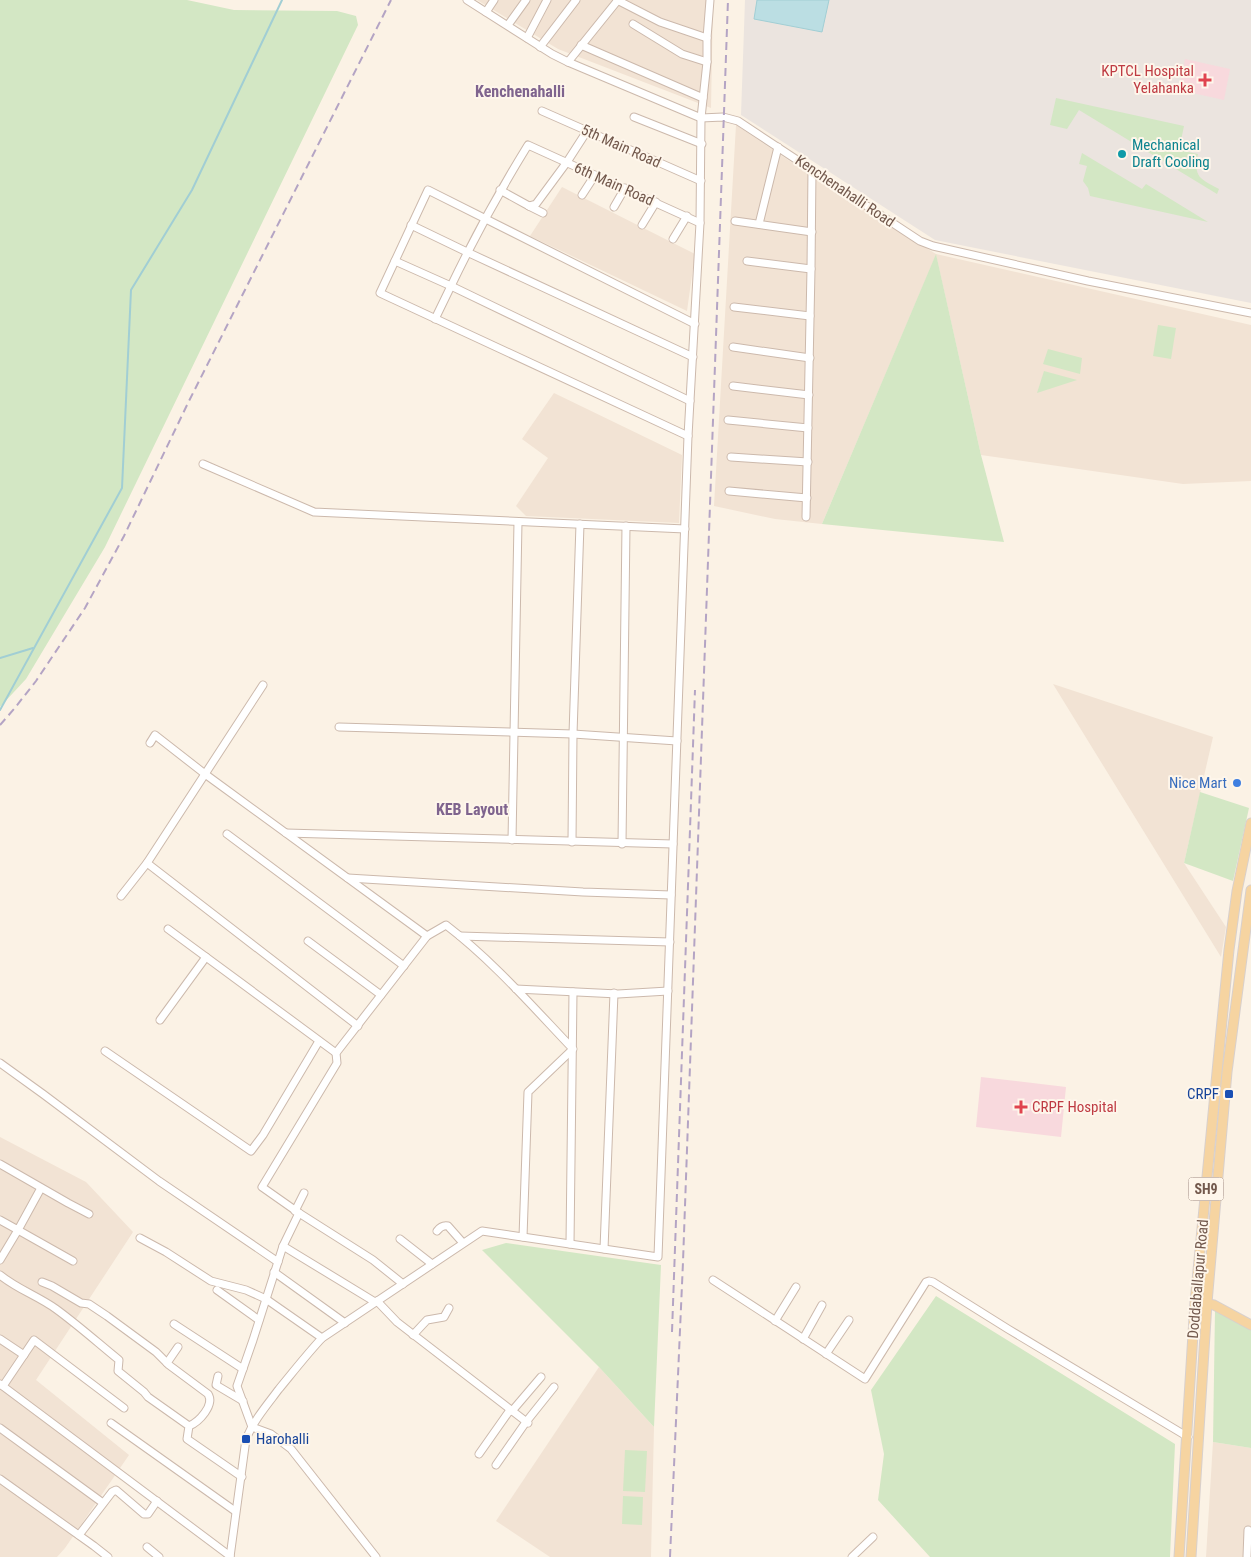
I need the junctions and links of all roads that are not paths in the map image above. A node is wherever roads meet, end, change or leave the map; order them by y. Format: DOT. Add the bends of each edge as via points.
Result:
graph roads {
  1 [pos="467,0"];
  2 [pos="494,0"];
  3 [pos="526,0"];
  4 [pos="547,0"];
  5 [pos="576,0"];
  6 [pos="617,0"];
  7 [pos="710,0"];
  8 [pos="486,12"];
  9 [pos="633,24"];
  10 [pos="508,25"];
  11 [pos="527,38"];
  12 [pos="707,38"];
  13 [pos="581,45"];
  14 [pos="540,47"];
  15 [pos="568,62"];
  16 [pos="707,62"];
  17 [pos="704,98"];
  18 [pos="542,111"];
  19 [pos="634,117"];
  20 [pos="701,118"];
  21 [pos="586,131"];
  22 [pos="702,144"];
  23 [pos="778,147"];
  24 [pos="567,162"];
  25 [pos="812,169"];
  26 [pos="595,175"];
  27 [pos="701,181"];
  28 [pos="625,188"];
  29 [pos="500,190"];
  30 [pos="582,195"];
  31 [pos="656,202"];
  32 [pos="529,206"];
  33 [pos="614,207"];
  34 [pos="543,213"];
  35 [pos="687,216"];
  36 [pos="484,219"];
  37 [pos="735,221"];
  38 [pos="700,222"];
  39 [pos="759,224"];
  40 [pos="411,225"];
  41 [pos="642,225"];
  42 [pos="812,232"];
  43 [pos="673,239"];
  44 [pos="467,252"];
  45 [pos="395,261"];
  46 [pos="747,261"];
  47 [pos="812,269"];
  48 [pos="451,286"];
  49 [pos="734,307"];
  50 [pos="1251,313"];
  51 [pos="810,316"];
  52 [pos="435,319"];
  53 [pos="695,324"];
  54 [pos="733,347"];
  55 [pos="693,357"];
  56 [pos="810,358"];
  57 [pos="733,386"];
  58 [pos="809,396"];
  59 [pos="690,401"];
  60 [pos="728,420"];
  61 [pos="808,428"];
  62 [pos="688,436"];
  63 [pos="731,457"];
  64 [pos="808,462"];
  65 [pos="203,464"];
  66 [pos="729,491"];
  67 [pos="807,498"];
  68 [pos="806,517"];
  69 [pos="518,522"];
  70 [pos="580,524"];
  71 [pos="626,526"];
  72 [pos="685,529"];
  73 [pos="263,685"];
  74 [pos="339,728"];
  75 [pos="513,733"];
  76 [pos="573,734"];
  77 [pos="624,737"];
  78 [pos="677,741"];
  79 [pos="150,743"];
  80 [pos="205,774"];
  81 [pos="1251,823"];
  82 [pos="286,833"];
  83 [pos="226,834"];
  84 [pos="512,840"];
  85 [pos="572,842"];
  86 [pos="622,844"];
  87 [pos="673,844"];
  88 [pos="147,863"];
  89 [pos="348,878"];
  90 [pos="1251,890"];
  91 [pos="672,895"];
  92 [pos="121,896"];
  93 [pos="168,929"];
  94 [pos="427,936"];
  95 [pos="460,936"];
  96 [pos="308,942"];
  97 [pos="670,942"];
  98 [pos="206,957"];
  99 [pos="404,966"];
  100 [pos="516,989"];
  101 [pos="668,991"];
  102 [pos="573,992"];
  103 [pos="614,993"];
  104 [pos="381,995"];
  105 [pos="160,1020"];
  106 [pos="358,1026"];
  107 [pos="319,1041"];
  108 [pos="573,1049"];
  109 [pos="105,1051"];
  110 [pos="336,1053"];
  111 [pos="0,1064"];
  112 [pos="0,1164"];
  113 [pos="42,1188"];
  114 [pos="304,1193"];
  115 [pos="297,1212"];
  116 [pos="89,1214"];
  117 [pos="0,1220"];
  118 [pos="18,1230"];
  119 [pos="437,1231"];
  120 [pos="523,1237"];
  121 [pos="140,1238"];
  122 [pos="400,1238"];
  123 [pos="463,1243"];
  124 [pos="570,1244"];
  125 [pos="283,1246"];
  126 [pos="604,1249"];
  127 [pos="0,1260"];
  128 [pos="73,1261"];
  129 [pos="278,1262"];
  130 [pos="432,1264"];
  131 [pos="274,1272"];
  132 [pos="0,1275"];
  133 [pos="713,1280"];
  134 [pos="42,1282"];
  135 [pos="403,1284"];
  136 [pos="796,1287"];
  137 [pos="217,1290"];
  138 [pos="266,1299"];
  139 [pos="376,1302"];
  140 [pos="1195,1302"];
  141 [pos="1207,1303"];
  142 [pos="822,1305"];
  143 [pos="449,1308"];
  144 [pos="259,1320"];
  145 [pos="849,1320"];
  146 [pos="776,1321"];
  147 [pos="345,1323"];
  148 [pos="174,1324"];
  149 [pos="1251,1326"];
  150 [pos="414,1335"];
  151 [pos="322,1338"];
  152 [pos="0,1339"];
  153 [pos="803,1339"];
  154 [pos="178,1348"];
  155 [pos="826,1354"];
  156 [pos="24,1355"];
  157 [pos="167,1363"];
  158 [pos="243,1369"];
  159 [pos="218,1376"];
  160 [pos="541,1377"];
  161 [pos="1,1385"];
  162 [pos="554,1386"];
  163 [pos="244,1401"];
  164 [pos="124,1408"];
  165 [pos="511,1411"];
  166 [pos="111,1423"];
  167 [pos="527,1423"];
  168 [pos="189,1426"];
  169 [pos="252,1427"];
  170 [pos="0,1428"];
  171 [pos="1188,1437"];
  172 [pos="479,1454"];
  173 [pos="496,1465"];
  174 [pos="242,1477"];
  175 [pos="0,1479"];
  176 [pos="157,1501"];
  177 [pos="103,1503"];
  178 [pos="235,1511"];
  179 [pos="1248,1530"];
  180 [pos="79,1535"];
  181 [pos="873,1537"];
  182 [pos="147,1547"];
  183 [pos="108,1557"];
  184 [pos="159,1557"];
  185 [pos="230,1557"];
  186 [pos="376,1557"];
  187 [pos="852,1557"];
  188 [pos="1179,1557"];
  189 [pos="1191,1557"];
  190 [pos="1247,1557"];
  1 -- 8 [label="street, Kenchenahalli Road"];
  2 -- 8 [label="street"];
  3 -- 10 [label="street"];
  4 -- 11 [label="street"];
  5 -- 14 [label="street"];
  6 -- 12 [label="street" via="660,22"];
  6 -- 13 [label="street"];
  7 -- 12 [label="street"];
  8 -- 10 [label="street, Kenchenahalli Road"];
  9 -- 16 [label="street" via="682,54"];
  10 -- 11 [label="street, Kenchenahalli Road"];
  11 -- 14 [label="street, Kenchenahalli Road"];
  12 -- 16 [label="street"];
  13 -- 15 [label="street"];
  13 -- 17 [label="street"];
  14 -- 15 [label="street, Kenchenahalli Road"];
  15 -- 20 [label="street, Kenchenahalli Road"];
  16 -- 17 [label="street"];
  17 -- 20 [label="street"];
  18 -- 21 [label="street, 5th Main Road"];
  19 -- 22 [label="street"];
  20 -- 22 [label="street"];
  20 -- 23 [label="street, Kenchenahalli Road" via="723,117 738,121"];
  21 -- 24 [label="street"];
  21 -- 27 [label="street, 5th Main Road"];
  22 -- 27 [label="street"];
  23 -- 25 [label="street, Kenchenahalli Road"];
  23 -- 39 [label="street"];
  24 -- 26 [label="street, 6th Main Road"];
  24 -- 29 [label="street, 6th Main Road" via="528,145"];
  24 -- 32 [label="street" via="536,204"];
  25 -- 42 [label="street"];
  25 -- 50 [label="street, Kenchenahalli Road" via="933,246"];
  26 -- 28 [label="street, 6th Main Road"];
  26 -- 30 [label="street"];
  27 -- 38 [label="street"];
  28 -- 31 [label="street, 6th Main Road"];
  28 -- 33 [label="street"];
  29 -- 32 [label="street"];
  29 -- 36 [label="street"];
  31 -- 35 [label="street, 6th Main Road"];
  31 -- 41 [label="street"];
  32 -- 34 [label="street"];
  35 -- 38 [label="street, 6th Main Road"];
  35 -- 43 [label="street"];
  36 -- 40 [label="street" via="428,190"];
  36 -- 44 [label="street"];
  36 -- 53 [label="street"];
  37 -- 39 [label="street"];
  38 -- 53 [label="street"];
  39 -- 42 [label="street"];
  40 -- 44 [label="street"];
  40 -- 45 [label="street"];
  42 -- 47 [label="street"];
  44 -- 48 [label="street"];
  44 -- 55 [label="street"];
  45 -- 48 [label="street"];
  45 -- 52 [label="street" via="380,293"];
  46 -- 47 [label="street"];
  47 -- 51 [label="street"];
  48 -- 52 [label="street"];
  48 -- 59 [label="street"];
  49 -- 51 [label="street"];
  51 -- 56 [label="street"];
  52 -- 62 [label="street"];
  53 -- 55 [label="street"];
  54 -- 56 [label="street"];
  55 -- 59 [label="street"];
  56 -- 58 [label="street"];
  57 -- 58 [label="street"];
  58 -- 61 [label="street"];
  59 -- 62 [label="street"];
  60 -- 61 [label="street"];
  61 -- 64 [label="street"];
  62 -- 72 [label="street"];
  63 -- 64 [label="street"];
  64 -- 67 [label="street"];
  65 -- 69 [label="street" via="314,512"];
  66 -- 67 [label="street"];
  67 -- 68 [label="street"];
  69 -- 70 [label="street"];
  69 -- 75 [label="street"];
  70 -- 71 [label="street"];
  70 -- 76 [label="street"];
  71 -- 72 [label="street"];
  71 -- 77 [label="street"];
  72 -- 78 [label="street"];
  73 -- 80 [label="street"];
  74 -- 75 [label="street"];
  75 -- 76 [label="street"];
  75 -- 84 [label="street"];
  76 -- 77 [label="street"];
  76 -- 85 [label="street"];
  77 -- 78 [label="street"];
  77 -- 86 [label="street"];
  78 -- 87 [label="street"];
  79 -- 80 [label="street" via="155,735"];
  80 -- 82 [label="street"];
  80 -- 88 [label="street"];
  81 -- 140 [label="main road, Doddaballapur Road / SH9" via="1229,950"];
  82 -- 84 [label="street"];
  82 -- 89 [label="street"];
  83 -- 99 [label="street"];
  84 -- 85 [label="street"];
  85 -- 86 [label="street"];
  86 -- 87 [label="street"];
  87 -- 91 [label="street"];
  88 -- 92 [label="street"];
  88 -- 106 [label="street"];
  89 -- 91 [label="street"];
  89 -- 94 [label="street"];
  90 -- 141 [label="main road, Doddaballapur Road / SH9" via="1227,1072"];
  91 -- 97 [label="street"];
  93 -- 98 [label="street"];
  94 -- 95 [label="street" via="446,925"];
  94 -- 99 [label="street"];
  95 -- 97 [label="street"];
  95 -- 100 [label="street"];
  96 -- 104 [label="street"];
  97 -- 101 [label="street"];
  98 -- 105 [label="street"];
  98 -- 107 [label="street"];
  99 -- 104 [label="street"];
  100 -- 102 [label="street"];
  100 -- 108 [label="street"];
  101 -- 103 [label="street"];
  101 -- 126 [label="street" via="658,1257"];
  102 -- 103 [label="street"];
  102 -- 108 [label="street"];
  103 -- 126 [label="street"];
  104 -- 106 [label="street"];
  106 -- 110 [label="street"];
  107 -- 109 [label="street" via="251,1151"];
  107 -- 110 [label="street"];
  108 -- 120 [label="street" via="528,1092"];
  108 -- 124 [label="street"];
  110 -- 115 [label="street" via="336,1063 262,1187"];
  111 -- 129 [label="street" via="159,1181"];
  112 -- 113 [label="street"];
  113 -- 116 [label="street"];
  113 -- 118 [label="street"];
  114 -- 115 [label="street"];
  115 -- 125 [label="street"];
  115 -- 135 [label="street" via="373,1260"];
  117 -- 118 [label="street"];
  118 -- 127 [label="street"];
  118 -- 128 [label="street"];
  119 -- 123 [label="street" via="444,1225 448,1226"];
  120 -- 123 [label="street" via="482,1231"];
  120 -- 124 [label="street"];
  121 -- 138 [label="street" via="211,1281"];
  122 -- 130 [label="street"];
  123 -- 130 [label="street"];
  124 -- 126 [label="street"];
  125 -- 129 [label="street"];
  125 -- 139 [label="street"];
  129 -- 131 [label="street"];
  130 -- 135 [label="street"];
  131 -- 138 [label="street"];
  131 -- 147 [label="street"];
  132 -- 168 [label="street" via="56,1308 119,1360 118,1371 148,1398"];
  133 -- 146 [label="street"];
  134 -- 157 [label="street" via="89,1304"];
  135 -- 139 [label="street"];
  136 -- 146 [label="street"];
  137 -- 144 [label="street"];
  138 -- 144 [label="street"];
  138 -- 151 [label="street"];
  139 -- 147 [label="street"];
  139 -- 150 [label="street"];
  140 -- 141 [label="main road"];
  140 -- 171 [label="main road, Doddaballapur Road / SH9"];
  141 -- 149 [label="main road"];
  141 -- 189 [label="main road, Doddaballapur Road / SH9"];
  142 -- 153 [label="street"];
  143 -- 150 [label="street" via="444,1316 427,1320"];
  144 -- 158 [label="street"];
  145 -- 155 [label="street"];
  146 -- 153 [label="street"];
  147 -- 151 [label="street"];
  148 -- 158 [label="street"];
  150 -- 165 [label="street"];
  151 -- 169 [label="street"];
  152 -- 156 [label="street"];
  153 -- 155 [label="street"];
  154 -- 157 [label="street"];
  155 -- 171 [label="street" via="865,1378 926,1282 930,1281"];
  156 -- 161 [label="street"];
  156 -- 164 [label="street" via="34,1340"];
  157 -- 168 [label="street" via="210,1397 199,1420"];
  158 -- 163 [label="street" via="237,1386"];
  159 -- 163 [label="street" via="216,1385"];
  160 -- 165 [label="street"];
  161 -- 176 [label="street"];
  162 -- 167 [label="street"];
  163 -- 169 [label="street"];
  165 -- 167 [label="street"];
  165 -- 172 [label="street"];
  166 -- 178 [label="street"];
  167 -- 173 [label="street"];
  168 -- 174 [label="street" via="188,1439"];
  169 -- 174 [label="street" via="246,1439"];
  169 -- 186 [label="street" via="271,1434 291,1449"];
  170 -- 177 [label="street"];
  171 -- 188 [label="main road, Doddaballapur Road / SH9"];
  174 -- 178 [label="street"];
  175 -- 180 [label="street"];
  176 -- 177 [label="street" via="148,1514 116,1490"];
  176 -- 185 [label="street"];
  177 -- 180 [label="street"];
  178 -- 185 [label="street"];
  179 -- 190 [label="street"];
  180 -- 183 [label="street"];
  181 -- 187 [label="street"];
  182 -- 184 [label="street"];
}
